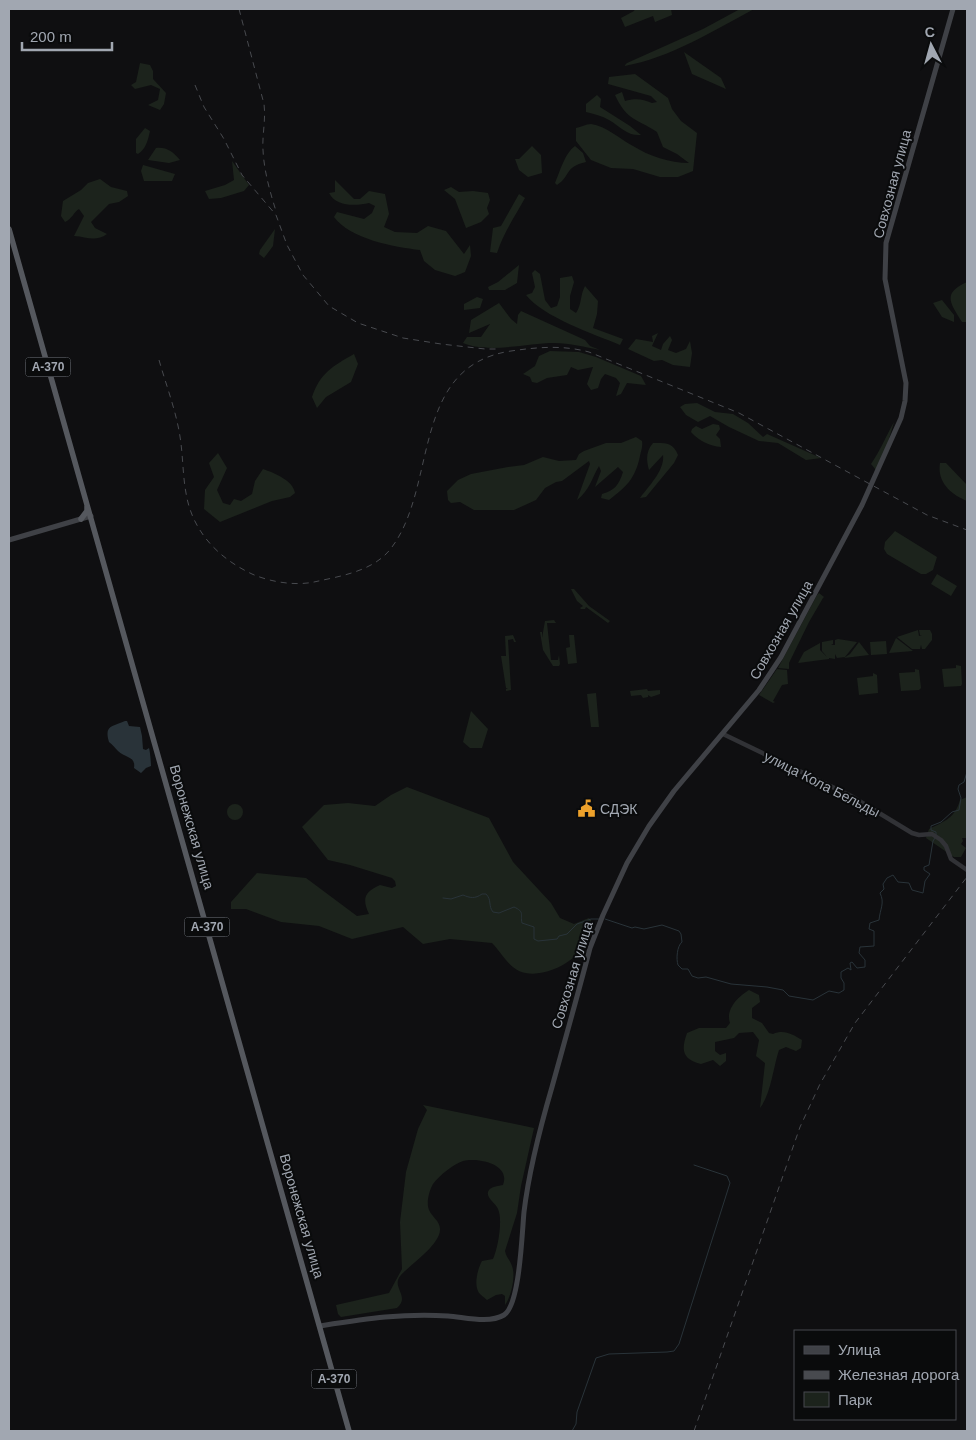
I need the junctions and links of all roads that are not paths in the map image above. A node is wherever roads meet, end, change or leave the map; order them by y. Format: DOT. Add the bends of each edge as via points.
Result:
graph roads {
  1 [pos="953,9"];
  2 [pos="9,229"];
  3 [pos="87,504"];
  4 [pos="91,516"];
  5 [pos="81,519"];
  6 [pos="94,528"];
  7 [pos="9,540"];
  8 [pos="723,734"];
  9 [pos="967,870"];
  10 [pos="320,1326"];
  11 [pos="350,1431"];
  1 -- 8 [label="main road, Совхозная улица" via="886,243 885,279 906,383 901,418 862,505 781,657"];
  2 -- 3 [label="highway, Воронежская улица / А-370"];
  3 -- 4 [label="highway, Воронежская улица / А-370"];
  3 -- 5 [label="highway"];
  4 -- 5 [label="main road"];
  4 -- 6 [label="highway, Воронежская улица / А-370"];
  5 -- 6 [label="main road"];
  5 -- 7 [label="main road"];
  6 -- 10 [label="highway, Воронежская улица / А-370"];
  8 -- 9 [label="street, улица Кола Бельды" via="851,796 912,833 932,834 942,840 951,859"];
  8 -- 10 [label="main road, Совхозная улица" via="649,826 627,863 598,925 531,1167 516,1289 510,1309 502,1316 489,1319 398,1315"];
  10 -- 11 [label="highway, Воронежская улица / А-370"];
}
